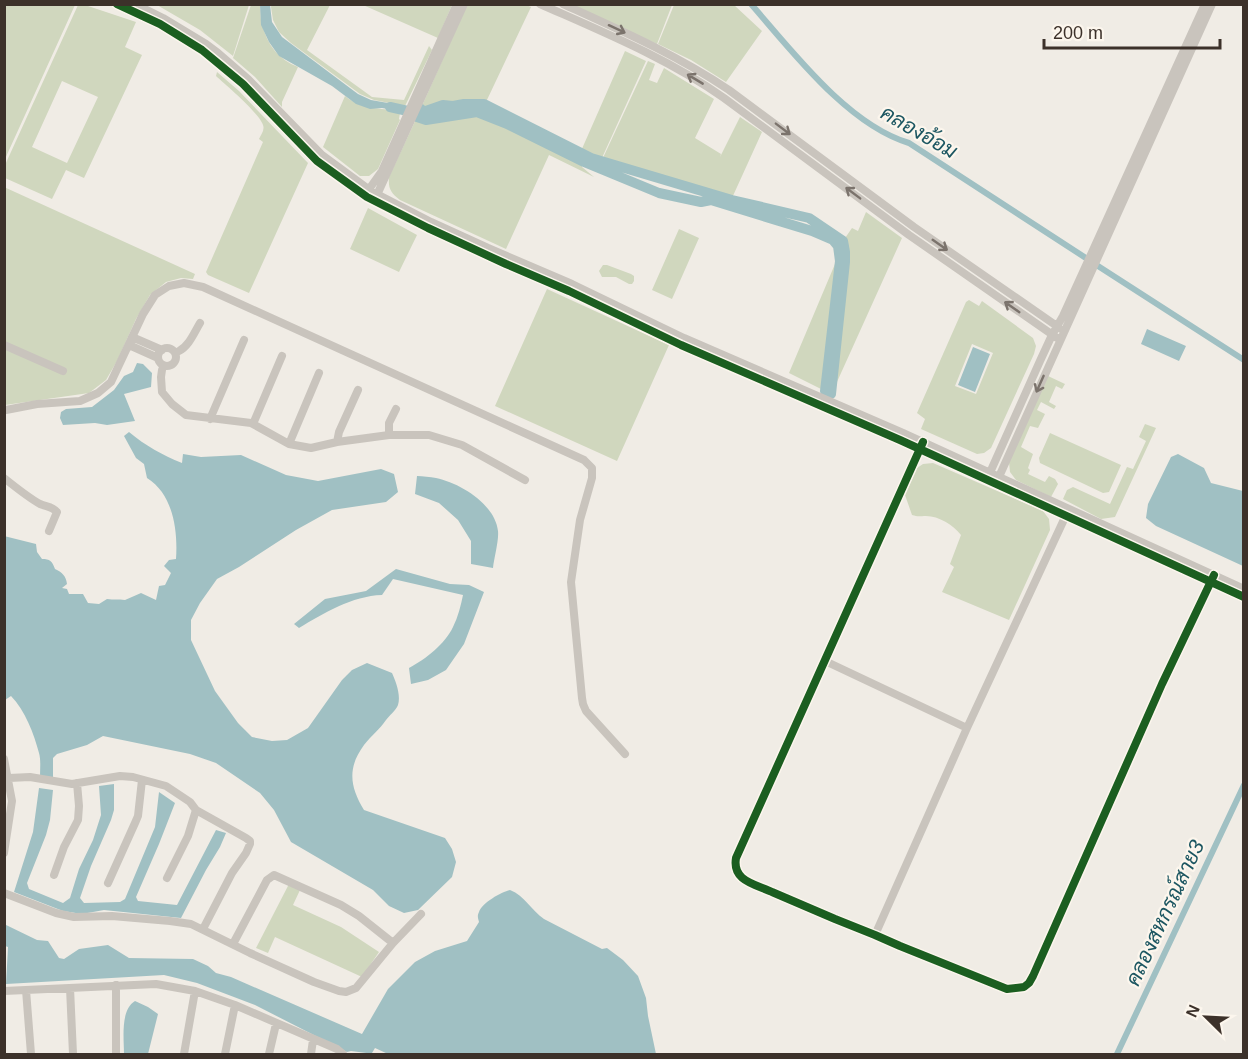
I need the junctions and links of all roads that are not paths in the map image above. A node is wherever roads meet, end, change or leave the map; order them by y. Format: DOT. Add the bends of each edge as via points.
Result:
graph roads {
  1 [pos="117,4"];
  2 [pos="135,4"];
  3 [pos="456,4"];
  4 [pos="464,4"];
  5 [pos="540,4"];
  6 [pos="563,4"];
  7 [pos="1205,4"];
  8 [pos="1212,4"];
  9 [pos="416,101"];
  10 [pos="409,117"];
  11 [pos="367,193"];
  12 [pos="376,198"];
  13 [pos="200,323"];
  14 [pos="1060,329"];
  15 [pos="1052,335"];
  16 [pos="244,340"];
  17 [pos="1060,340"];
  18 [pos="131,341"];
  19 [pos="4,345"];
  20 [pos="175,353"];
  21 [pos="282,356"];
  22 [pos="162,361"];
  23 [pos="63,371"];
  24 [pos="320,373"];
  25 [pos="358,390"];
  26 [pos="396,409"];
  27 [pos="5,410"];
  28 [pos="210,419"];
  29 [pos="253,424"];
  30 [pos="389,435"];
  31 [pos="337,442"];
  32 [pos="289,444"];
  33 [pos="921,445"];
  34 [pos="988,476"];
  35 [pos="4,478"];
  36 [pos="525,480"];
  37 [pos="997,480"];
  38 [pos="1067,512"];
  39 [pos="49,531"];
  40 [pos="1212,579"];
  41 [pos="1244,589"];
  42 [pos="1244,597"];
  43 [pos="825,661"];
  44 [pos="967,728"];
  45 [pos="625,754"];
  46 [pos="4,759"];
  47 [pos="9,778"];
  48 [pos="142,780"];
  49 [pos="77,783"];
  50 [pos="196,810"];
  51 [pos="4,853"];
  52 [pos="54,874"];
  53 [pos="167,878"];
  54 [pos="108,883"];
  55 [pos="4,893"];
  56 [pos="421,914"];
  57 [pos="203,929"];
  58 [pos="875,934"];
  59 [pos="393,943"];
  60 [pos="233,945"];
  61 [pos="116,986"];
  62 [pos="70,988"];
  63 [pos="26,990"];
  64 [pos="4,991"];
  65 [pos="195,991"];
  66 [pos="235,1005"];
  67 [pos="276,1024"];
  68 [pos="313,1040"];
  69 [pos="31,1054"];
  70 [pos="73,1054"];
  71 [pos="116,1054"];
  72 [pos="184,1054"];
  73 [pos="225,1054"];
  74 [pos="269,1054"];
  75 [pos="311,1054"];
  76 [pos="343,1054"];
  1 -- 11 [label="street" via="202,50 243,84 317,161"];
  2 -- 11 [label="street" via="218,53 322,155"];
  3 -- 9 [label="street"];
  4 -- 9 [label="street"];
  15 -- 5 [label="street, one-way" via="700,82"];
  6 -- 14 [label="street, one-way" via="705,74"];
  7 -- 14 [label="street"];
  8 -- 14 [label="street"];
  9 -- 10 [label="street"];
  10 -- 11 [label="street"];
  10 -- 12 [label="street"];
  11 -- 12 [label="street"];
  12 -- 33 [label="street"];
  13 -- 20 [label="street" via="187,345"];
  14 -- 15 [label="street"];
  14 -- 17 [label="street"];
  15 -- 17 [label="street"];
  15 -- 34 [label="street"];
  16 -- 28 [label="street"];
  17 -- 37 [label="street, one-way"];
  18 -- 22 [label="street"];
  18 -- 27 [label="street" via="111,382 98,393 80,401"];
  18 -- 45 [label="street" via="155,295 184,283 203,287 584,460 592,468 592,478 580,520 571,582 583,704"];
  19 -- 23 [label="street"];
  20 -- 22 [label="street" via="174,363"];
  20 -- 22 [label="street" via="168,348"];
  21 -- 29 [label="street"];
  22 -- 28 [label="street" via="162,392 186,415"];
  24 -- 32 [label="street"];
  25 -- 31 [label="street"];
  26 -- 30 [label="street" via="389,423"];
  28 -- 29 [label="street"];
  29 -- 32 [label="street"];
  30 -- 31 [label="street"];
  30 -- 36 [label="street" via="429,435 462,445"];
  31 -- 32 [label="street" via="311,448"];
  33 -- 34 [label="street"];
  33 -- 43 [label="street"];
  34 -- 37 [label="street"];
  35 -- 39 [label="street" via="56,510"];
  37 -- 38 [label="street"];
  38 -- 40 [label="street"];
  38 -- 44 [label="street"];
  40 -- 41 [label="street"];
  40 -- 42 [label="street"];
  40 -- 58 [label="street" via="1029,983 1007,988"];
  43 -- 44 [label="street"];
  43 -- 58 [label="street" via="736,858 736,872 744,879"];
  44 -- 58 [label="street"];
  46 -- 47 [label="street"];
  47 -- 49 [label="street"];
  47 -- 51 [label="street" via="12,808"];
  48 -- 49 [label="street" via="120,776"];
  48 -- 50 [label="street" via="166,786"];
  48 -- 54 [label="street" via="138,816"];
  49 -- 52 [label="street" via="78,820"];
  50 -- 53 [label="street"];
  50 -- 57 [label="street" via="250,841"];
  55 -- 57 [label="street" via="74,917 170,921"];
  56 -- 59 [label="street"];
  57 -- 60 [label="street"];
  59 -- 60 [label="street" via="361,983 346,992 314,982"];
  59 -- 60 [label="street" via="341,905 274,875 267,880"];
  61 -- 62 [label="street"];
  61 -- 65 [label="street" via="156,984"];
  61 -- 71 [label="street"];
  62 -- 63 [label="street"];
  62 -- 70 [label="street"];
  63 -- 64 [label="street"];
  63 -- 69 [label="street"];
  65 -- 66 [label="street"];
  65 -- 72 [label="street"];
  66 -- 67 [label="street"];
  66 -- 73 [label="street"];
  67 -- 68 [label="street"];
  67 -- 74 [label="street"];
  68 -- 75 [label="street"];
  68 -- 76 [label="street"];
}
